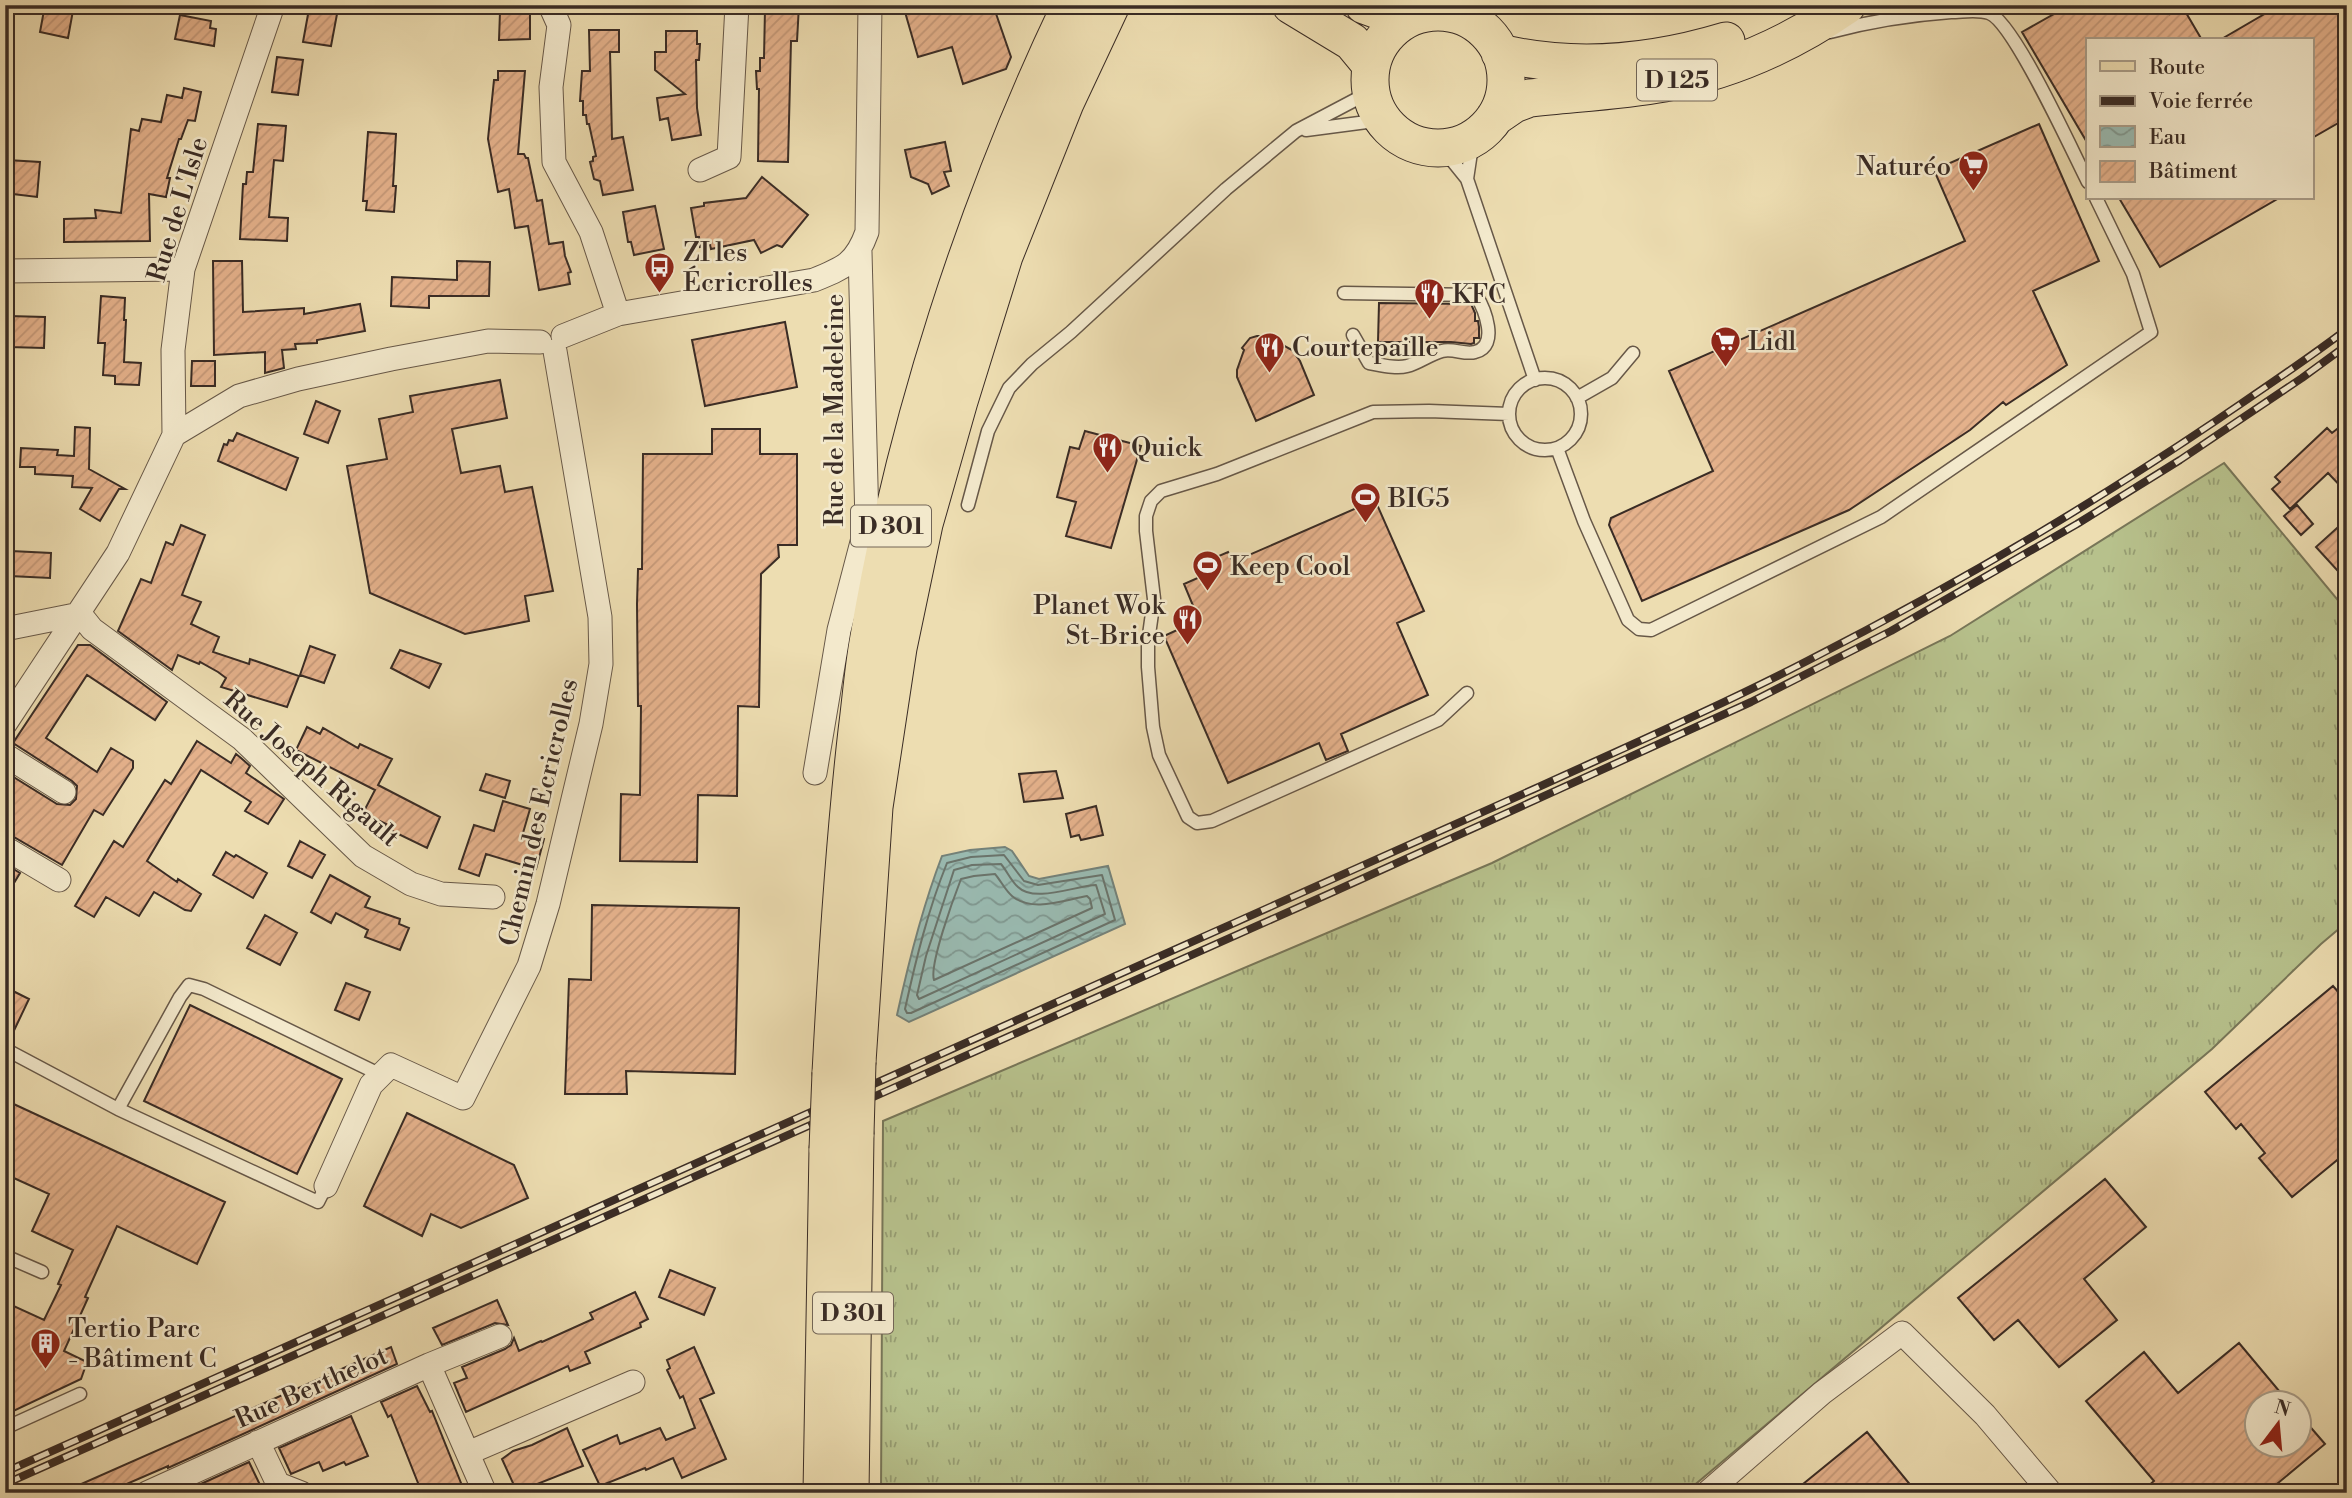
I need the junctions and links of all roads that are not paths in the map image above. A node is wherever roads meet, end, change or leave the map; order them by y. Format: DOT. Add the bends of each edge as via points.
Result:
graph roads {
  1 [pos="273,5"];
  2 [pos="550,5"];
  3 [pos="737,5"];
  4 [pos="870,5"];
  5 [pos="1071,5"];
  6 [pos="1097,5"];
  7 [pos="1111,5"];
  8 [pos="1291,5"];
  9 [pos="1364,5"];
  10 [pos="1818,5"];
  11 [pos="1847,5"];
  12 [pos="1462,11"];
  13 [pos="1407,19"];
  14 [pos="1799,36"];
  15 [pos="1500,53"];
  16 [pos="1374,92"];
  17 [pos="1296,131"];
  18 [pos="1470,135"];
  19 [pos="700,170"];
  20 [pos="2086,178"];
  21 [pos="1467,179"];
  22 [pos="2097,200"];
  23 [pos="864,242"];
  24 [pos="1004,256"];
  25 [pos="183,269"];
  26 [pos="5,271"];
  27 [pos="1345,293"];
  28 [pos="618,314"];
  29 [pos="1353,335"];
  30 [pos="553,343"];
  31 [pos="1633,353"];
  32 [pos="1535,380"];
  33 [pos="1577,398"];
  34 [pos="1509,414"];
  35 [pos="174,435"];
  36 [pos="1557,448"];
  37 [pos="968,505"];
  38 [pos="80,614"];
  39 [pos="5,629"];
  40 [pos="1467,693"];
  41 [pos="5,724"];
  42 [pos="5,755"];
  43 [pos="815,773"];
  44 [pos="64,792"];
  45 [pos="5,848"];
  46 [pos="60,880"];
  47 [pos="493,897"];
  48 [pos="5,1049"];
  49 [pos="844,1068"];
  50 [pos="381,1075"];
  51 [pos="118,1109"];
  52 [pos="841,1142"];
  53 [pos="326,1186"];
  54 [pos="5,1256"];
  55 [pos="42,1272"];
  56 [pos="500,1336"];
  57 [pos="429,1365"];
  58 [pos="633,1382"];
  59 [pos="80,1394"];
  60 [pos="5,1428"];
  61 [pos="258,1443"];
  62 [pos="468,1453"];
  63 [pos="146,1493"];
  64 [pos="301,1493"];
  65 [pos="485,1493"];
  66 [pos="822,1493"];
  67 [pos="850,1493"];
  68 [pos="1707,1493"];
  69 [pos="2051,1493"];
  1 -- 25 [label="street, Rue de L'Isle"];
  2 -- 28 [label="street" via="559,26 551,87 554,162 591,232"];
  3 -- 19 [label="street" via="729,157"];
  4 -- 23 [label="street, Rue de la Madeleine"];
  5 -- 49 [label="main road, D 301" via="980,220 895,508 868,644 848,806"];
  6 -- 24 [label="main road" via="1052,107"];
  7 -- 24 [label="main road, D 301"];
  8 -- 16 [label="main road" via="1352,43"];
  9 -- 13 [label="main road"];
  10 -- 15 [label="main road, D 125" via="1738,37 1665,56 1555,63"];
  11 -- 14 [label="main road, D 125"];
  12 -- 13 [label="main road"];
  12 -- 15 [label="main road" via="1494,41"];
  13 -- 16 [label="main road" via="1380,43"];
  14 -- 18 [label="main road, D 125" via="1718,70 1666,83 1530,98"];
  14 -- 20 [label="lane" via="1908,15 1990,13 2031,67"];
  15 -- 18 [label="main road" via="1506,79 1502,105"];
  16 -- 17 [label="lane"];
  16 -- 17 [label="lane"];
  16 -- 18 [label="main road" via="1394,132 1408,142 1425,147"];
  17 -- 37 [label="lane" via="1009,388 988,431"];
  18 -- 21 [label="lane"];
  18 -- 21 [label="lane"];
  21 -- 32 [label="lane"];
  22 -- 36 [label="lane" via="2133,274 2151,332 1881,517 1651,630 1639,629 1628,620"];
  23 -- 28 [label="street" via="843,268 814,280"];
  23 -- 43 [label="street, Rue de la Madeleine" via="867,523 839,630"];
  24 -- 49 [label="main road, D 301" via="924,524 898,648 874,807"];
  25 -- 26 [label="street"];
  25 -- 35 [label="street, Rue de L'Isle" via="173,350"];
  27 -- 29 [label="lane" via="1476,295 1485,310 1488,336 1482,349 1474,353 1445,350 1407,366 1388,367 1369,363"];
  28 -- 30 [label="street"];
  30 -- 35 [label="street" via="488,341 298,379 239,396"];
  30 -- 50 [label="street, Chemin des Ecricrolles" via="600,617 601,664 591,724 529,967 463,1098 391,1065"];
  31 -- 33 [label="lane" via="1612,378"];
  32 -- 33 [label="lane" via="1559,381"];
  32 -- 34 [label="lane" via="1517,393"];
  33 -- 36 [label="lane" via="1581,422 1568,443"];
  34 -- 36 [label="lane" via="1516,436 1524,444"];
  34 -- 40 [label="lane" via="1373,412 1217,474 1161,491 1146,516 1154,599 1147,667 1153,727 1159,755 1182,806 1197,823 1212,821 1438,720"];
  35 -- 38 [label="street" via="118,554"];
  38 -- 39 [label="street"];
  38 -- 41 [label="street"];
  38 -- 47 [label="street, Rue Joseph Rigault" via="92,629 242,739 363,856 411,884 440,894"];
  42 -- 44 [label="street"];
  45 -- 46 [label="street"];
  48 -- 51 [label="lane"];
  49 -- 52 [label="main road, D 301, bridge"];
  50 -- 51 [label="lane" via="189,985"];
  50 -- 53 [label="street" via="371,1085"];
  51 -- 53 [label="lane" via="318,1202"];
  52 -- 66 [label="main road, D 301"];
  52 -- 67 [label="main road, D 301"];
  54 -- 55 [label="lane"];
  56 -- 57 [label="street, Rue Berthelot"];
  57 -- 61 [label="street, Rue Berthelot"];
  57 -- 62 [label="street"];
  58 -- 62 [label="street"];
  59 -- 60 [label="lane"];
  61 -- 63 [label="street, Rue Berthelot"];
  61 -- 64 [label="street" via="278,1484"];
  62 -- 65 [label="street"];
  68 -- 69 [label="street" via="1822,1394 1902,1333 1985,1415"];
}
